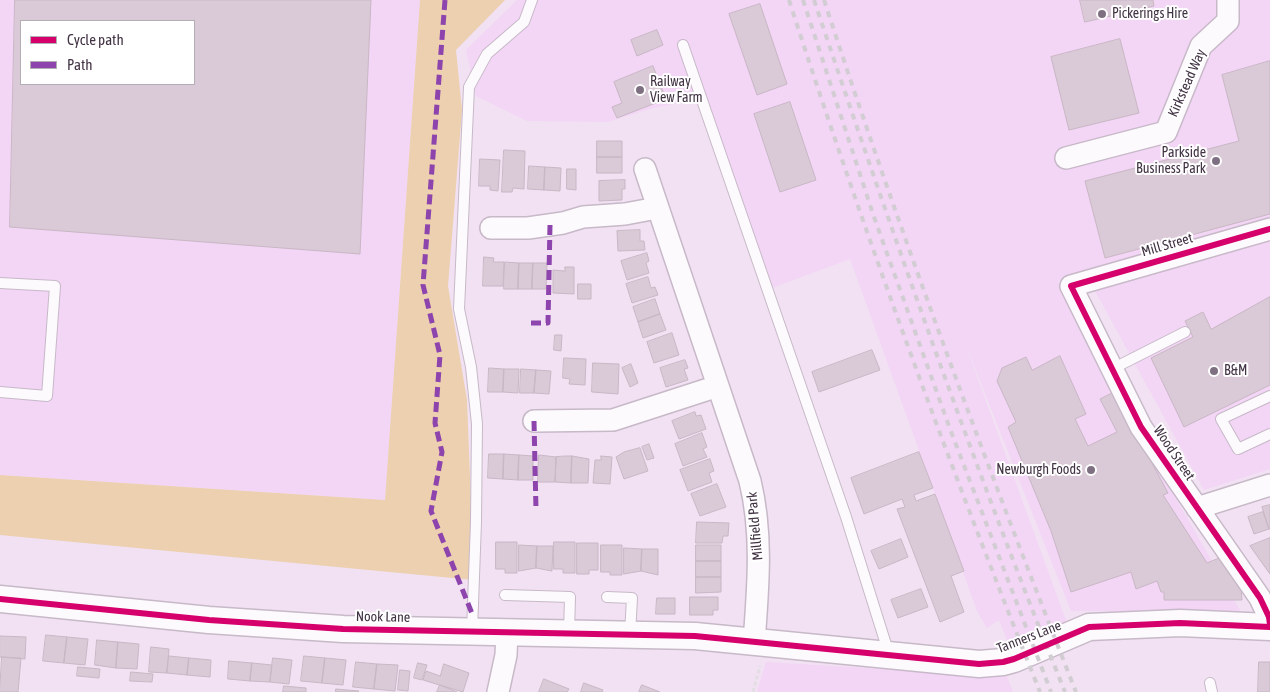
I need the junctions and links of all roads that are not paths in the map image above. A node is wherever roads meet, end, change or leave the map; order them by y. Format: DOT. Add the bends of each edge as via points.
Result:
graph roads {
  1 [pos="532,0"];
  2 [pos="1228,0"];
  3 [pos="683,45"];
  4 [pos="1066,158"];
  5 [pos="645,169"];
  6 [pos="657,208"];
  7 [pos="491,228"];
  8 [pos="1270,229"];
  9 [pos="0,283"];
  10 [pos="1071,286"];
  11 [pos="1185,332"];
  12 [pos="1112,369"];
  13 [pos="718,386"];
  14 [pos="0,392"];
  15 [pos="1270,396"];
  16 [pos="534,421"];
  17 [pos="1270,434"];
  18 [pos="1270,484"];
  19 [pos="1196,508"];
  20 [pos="505,595"];
  21 [pos="607,597"];
  22 [pos="0,599"];
  23 [pos="1270,626"];
  24 [pos="472,632"];
  25 [pos="507,632"];
  26 [pos="569,633"];
  27 [pos="630,635"];
  28 [pos="760,642"];
  29 [pos="890,657"];
  30 [pos="498,692"];
  1 -- 24 [label="lane" via="524,22 486,54 469,87 459,308 472,367 477,424"];
  2 -- 4 [label="street, Kirkstead Way" via="1228,21 1202,46 1166,132"];
  3 -- 29 [label="lane" via="846,517"];
  5 -- 6 [label="street, Millfield Park"];
  6 -- 7 [label="street" via="528,228"];
  6 -- 13 [label="street, Millfield Park"];
  8 -- 10 [label="street, Mill Street"];
  9 -- 14 [label="lane" via="55,286 47,396"];
  10 -- 12 [label="street, Wood Street"];
  11 -- 12 [label="lane"];
  12 -- 19 [label="street, Wood Street" via="1141,427"];
  13 -- 16 [label="street" via="612,420"];
  13 -- 28 [label="street, Millfield Park" via="756,504"];
  15 -- 17 [label="lane" via="1221,419 1238,449"];
  18 -- 19 [label="street"];
  19 -- 23 [label="street, Wood Street" via="1266,606"];
  20 -- 26 [label="lane" via="570,597"];
  21 -- 27 [label="lane" via="632,598"];
  22 -- 24 [label="street, Nook Lane" via="228,621 343,629"];
  23 -- 29 [label="street, Tanners Lane" via="1180,623 1089,628 1014,659 995,663"];
  24 -- 25 [label="street, Nook Lane"];
  25 -- 26 [label="street, Nook Lane"];
  25 -- 30 [label="street"];
  26 -- 27 [label="street, Nook Lane"];
  27 -- 28 [label="street, Nook Lane"];
  28 -- 29 [label="street, Tanners Lane"];
}
